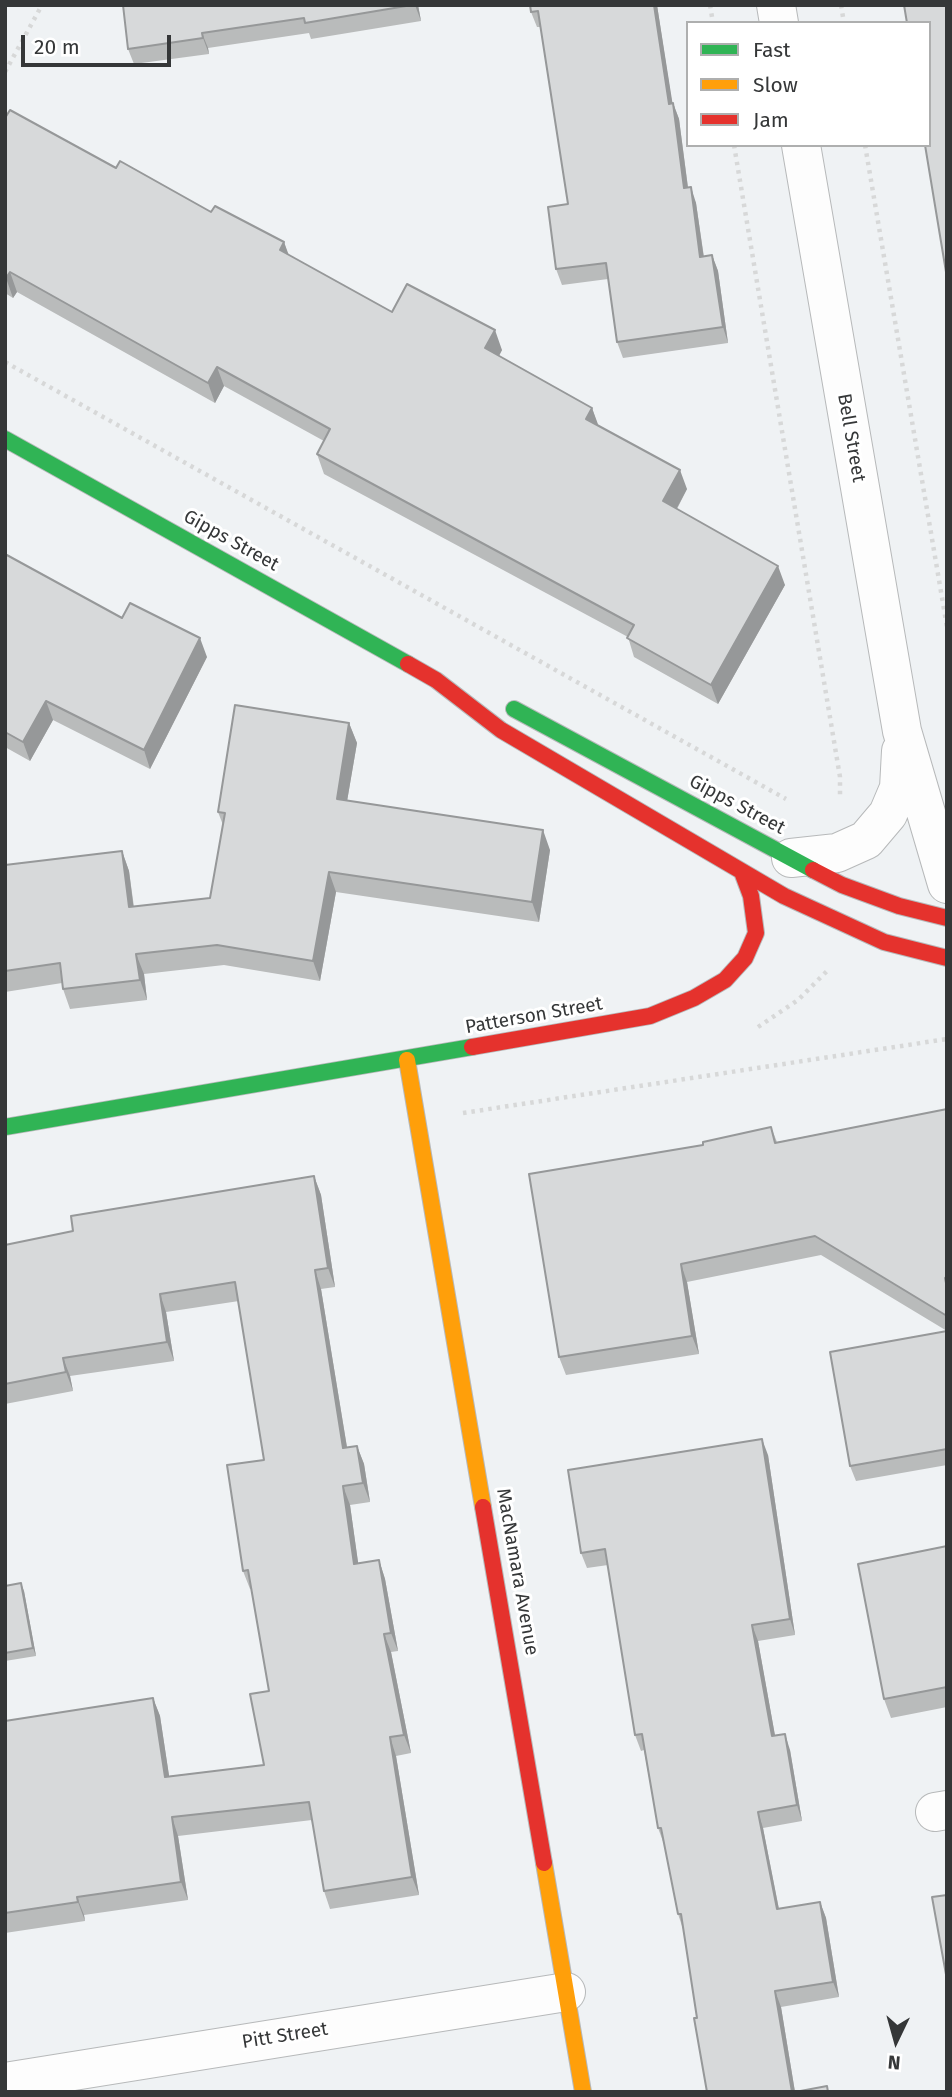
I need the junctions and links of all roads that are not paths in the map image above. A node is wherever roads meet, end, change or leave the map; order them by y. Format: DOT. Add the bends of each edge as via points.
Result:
graph roads {
  1 [pos="801,147"];
  2 [pos="5,439"];
  3 [pos="436,680"];
  4 [pos="902,731"];
  5 [pos="791,858"];
  6 [pos="742,872"];
  7 [pos="947,884"];
  8 [pos="947,918"];
  9 [pos="947,958"];
  10 [pos="407,1060"];
  11 [pos="5,1127"];
  12 [pos="566,1992"];
  13 [pos="5,2082"];
  14 [pos="583,2092"];
  1 -- 4 [label="street, Bell Street"];
  2 -- 3 [label="street, Gipps Street"];
  3 -- 5 [label="street, Gipps Street" via="491,699"];
  3 -- 6 [label="street, Gipps Street" via="501,730"];
  4 -- 5 [label="street, Bell Street" via="899,788 888,814 866,840 837,853"];
  4 -- 7 [label="street, Bell Street"];
  5 -- 8 [label="street" via="842,885"];
  6 -- 9 [label="street" via="829,919 884,942"];
  6 -- 10 [label="street, Patterson Street" via="756,933 745,958 725,980 694,998 650,1016"];
  10 -- 11 [label="street, Patterson Street"];
  10 -- 12 [label="street, MacNamara Avenue"];
  12 -- 13 [label="street, Pitt Street"];
  12 -- 14 [label="street, MacNamara Avenue"];
}
